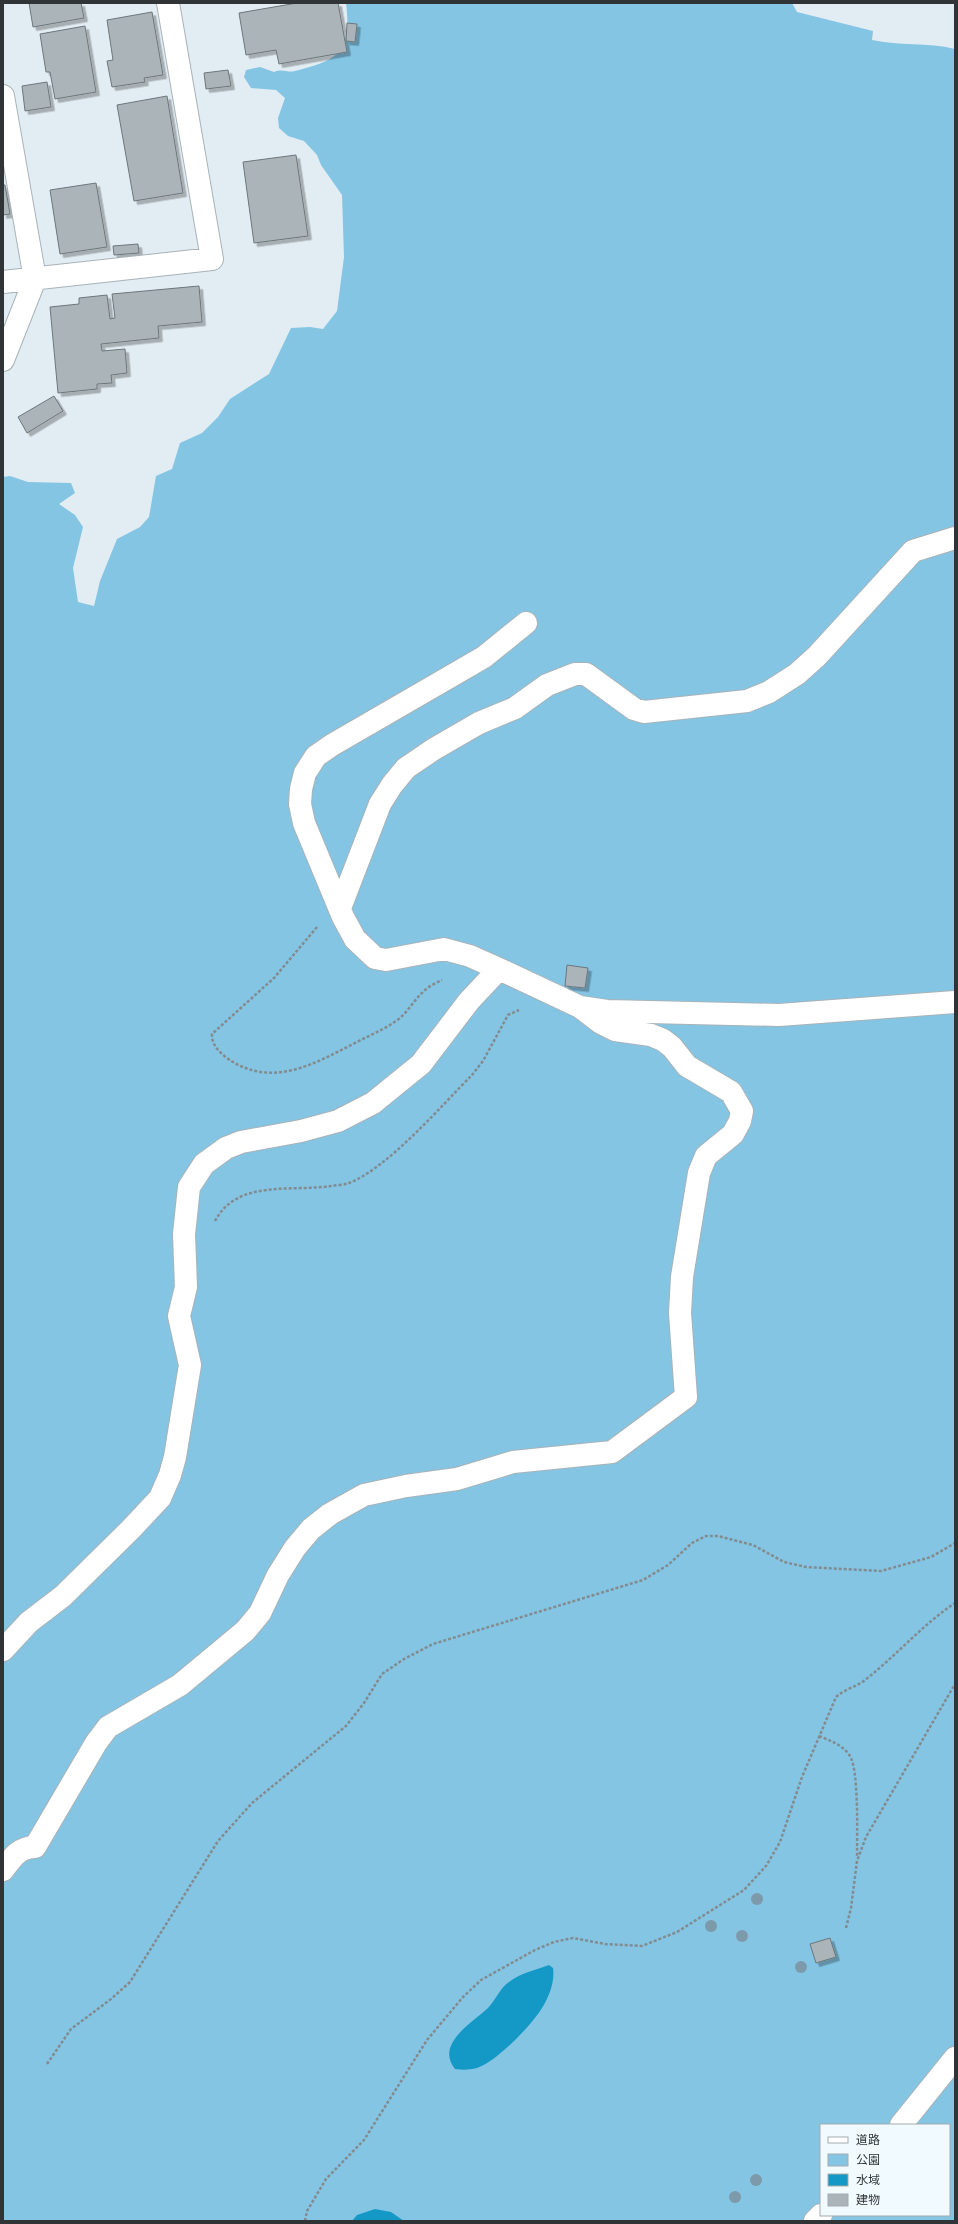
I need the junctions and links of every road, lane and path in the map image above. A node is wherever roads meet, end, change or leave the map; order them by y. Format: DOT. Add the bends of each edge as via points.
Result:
graph roads {
  1 [pos="168,3"];
  2 [pos="3,96"];
  3 [pos="35,279"];
  4 [pos="3,282"];
  5 [pos="3,360"];
  6 [pos="955,538"];
  7 [pos="526,623"];
  8 [pos="338,905"];
  9 [pos="499,969"];
  10 [pos="448,978"];
  11 [pos="955,1002"];
  12 [pos="580,1007"];
  13 [pos="523,1010"];
  14 [pos="214,1224"];
  15 [pos="955,1543"];
  16 [pos="955,1603"];
  17 [pos="3,1650"];
  18 [pos="955,1684"];
  19 [pos="820,1736"];
  20 [pos="857,1861"];
  21 [pos="3,1870"];
  22 [pos="846,1928"];
  23 [pos="955,2058"];
  24 [pos="47,2064"];
  25 [pos="902,2124"];
  26 [pos="305,2221"];
  1 -- 3 [label="street" via="212,259"];
  2 -- 3 [label="street"];
  3 -- 4 [label="street"];
  3 -- 5 [label="street"];
  6 -- 8 [label="street" via="913,551 817,656 797,674 769,692 747,701 644,712 634,709 586,674 575,674 547,685 515,708 479,723 434,749 406,768 380,804"];
  7 -- 8 [label="street" via="484,657 332,744 316,756 305,773 300,789 300,804 304,823"];
  8 -- 9 [label="street" via="355,939 375,958 386,960 444,948"];
  8 -- 10 [label="path" via="274,978 212,1034 212,1041 222,1055 242,1067 262,1073 276,1074 307,1067 384,1029 400,1018 424,991"];
  9 -- 12 [label="street"];
  9 -- 17 [label="street" via="469,1001 421,1064 373,1103 338,1121 241,1142 226,1148 204,1164 189,1186 184,1234 186,1286 179,1316 190,1365 170,1475 160,1498 130,1530 63,1596 29,1622"];
  11 -- 12 [label="street" via="779,1015 607,1011"];
  12 -- 21 [label="street" via="615,1030 651,1035 663,1040 687,1066 730,1092 742,1111 733,1134 706,1156 699,1173 682,1277 680,1313 686,1397 612,1452 513,1462 456,1479 406,1486 364,1496 330,1514 311,1529 295,1548 260,1613 245,1631 180,1685 108,1727 35,1847 26,1847 13,1856"];
  13 -- 14 [label="path" via="508,1016 483,1062 472,1075 391,1156 370,1171 348,1184 255,1191 230,1201"];
  15 -- 24 [label="path" via="931,1557 881,1570 806,1567 784,1562 753,1545 718,1536 706,1536 692,1543 668,1564 642,1580 433,1644 404,1659 382,1674 346,1726 252,1803 218,1841 130,1982 71,2029"];
  16 -- 19 [label="path" via="940,1613 865,1680 843,1691 836,1698"];
  18 -- 20 [label="path" via="866,1837"];
  19 -- 20 [label="path" via="838,1744 851,1756 856,1792"];
  19 -- 26 [label="path" via="802,1777 780,1842 766,1866 744,1890 677,1932 642,1946 605,1944 573,1938 554,1942 481,1980 463,1997 427,2040 364,2140 326,2179 307,2211"];
  20 -- 22 [label="path"];
  23 -- 25 [label="street"];
}
